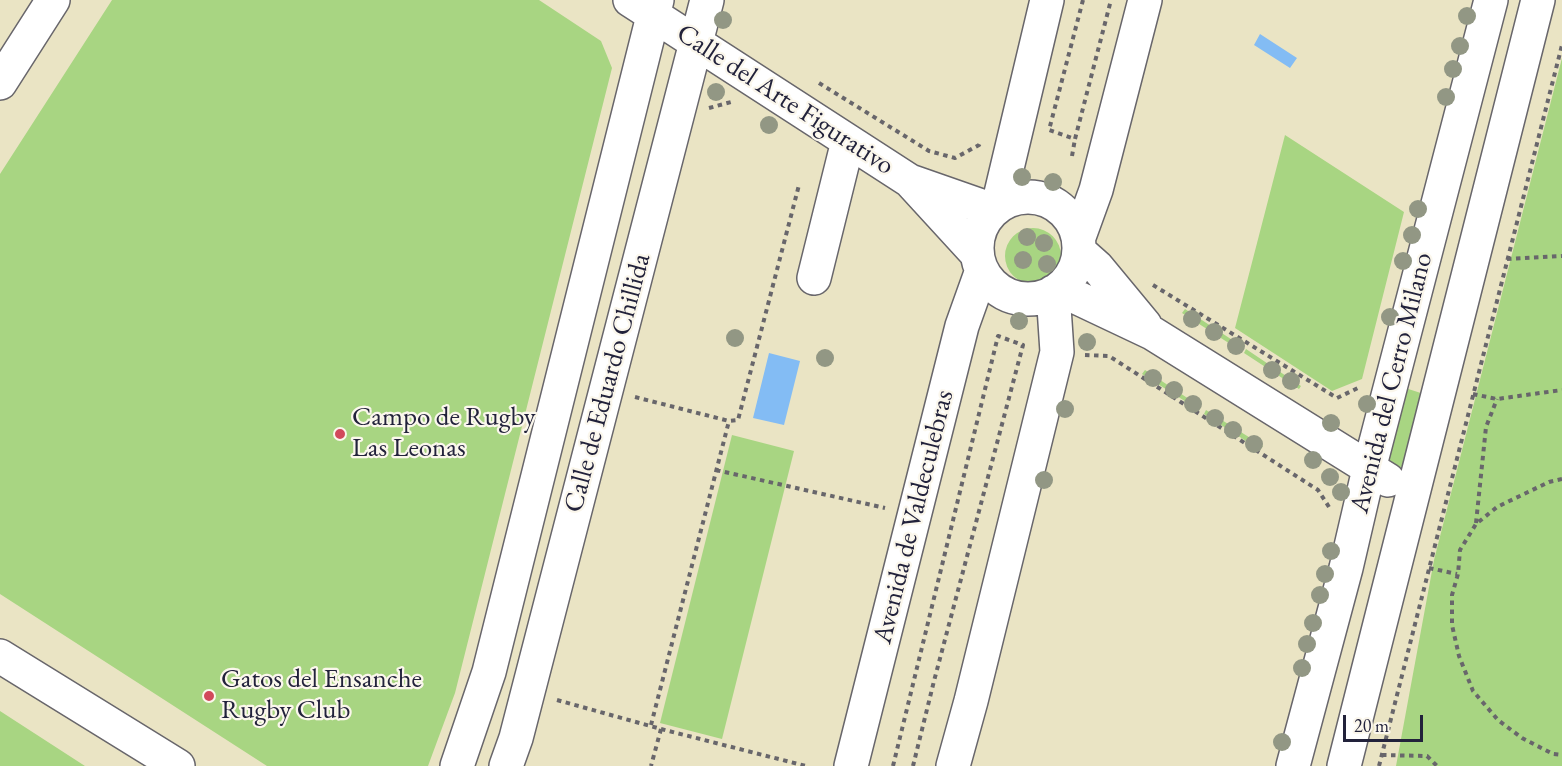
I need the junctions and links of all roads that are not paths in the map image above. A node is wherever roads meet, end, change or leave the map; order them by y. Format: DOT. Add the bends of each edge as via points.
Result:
graph roads {
  1 [pos="53,0"];
  2 [pos="707,0"];
  3 [pos="1047,0"];
  4 [pos="1145,0"];
  5 [pos="1491,0"];
  6 [pos="1538,0"];
  7 [pos="646,5"];
  8 [pos="696,43"];
  9 [pos="0,83"];
  10 [pos="848,141"];
  11 [pos="910,181"];
  12 [pos="995,208"];
  13 [pos="1079,244"];
  14 [pos="979,262"];
  15 [pos="814,278"];
  16 [pos="1056,290"];
  17 [pos="1152,333"];
  18 [pos="1369,469"];
  19 [pos="1412,495"];
  20 [pos="0,656"];
  21 [pos="178,766"];
  22 [pos="457,766"];
  23 [pos="506,766"];
  24 [pos="851,766"];
  25 [pos="953,766"];
  26 [pos="1293,766"];
  27 [pos="1344,766"];
  1 -- 9 [label="street"];
  2 -- 8 [label="street, Calle de Eduardo Chillida"];
  3 -- 12 [label="street"];
  4 -- 13 [label="street"];
  5 -- 18 [label="street, Avenida del Cerro Milano"];
  6 -- 19 [label="street, Avenida del Cerro Milano"];
  7 -- 8 [label="street, Calle del Arte Figurativo"];
  7 -- 22 [label="street, Calle de Eduardo Chillida" via="489,672"];
  8 -- 10 [label="street, Calle del Arte Figurativo"];
  8 -- 23 [label="street, Calle de Eduardo Chillida"];
  10 -- 11 [label="street, Calle del Arte Figurativo"];
  10 -- 15 [label="street"];
  11 -- 12 [label="street, Calle del Arte Figurativo"];
  11 -- 14 [label="street, Calle del Arte Figurativo"];
  12 -- 13 [label="street" via="1013,198 1047,200 1072,221"];
  12 -- 14 [label="street" via="980,230"];
  13 -- 16 [label="street" via="1076,266"];
  13 -- 17 [label="street"];
  14 -- 16 [label="street" via="991,284 1005,293 1038,298"];
  14 -- 24 [label="street, Avenida de Valdeculebras"];
  16 -- 17 [label="street"];
  16 -- 25 [label="street" via="1057,352"];
  17 -- 18 [label="street"];
  18 -- 19 [label="street"];
  18 -- 26 [label="street, Avenida del Cerro Milano"];
  19 -- 27 [label="street, Avenida del Cerro Milano"];
  20 -- 21 [label="street"];
}
